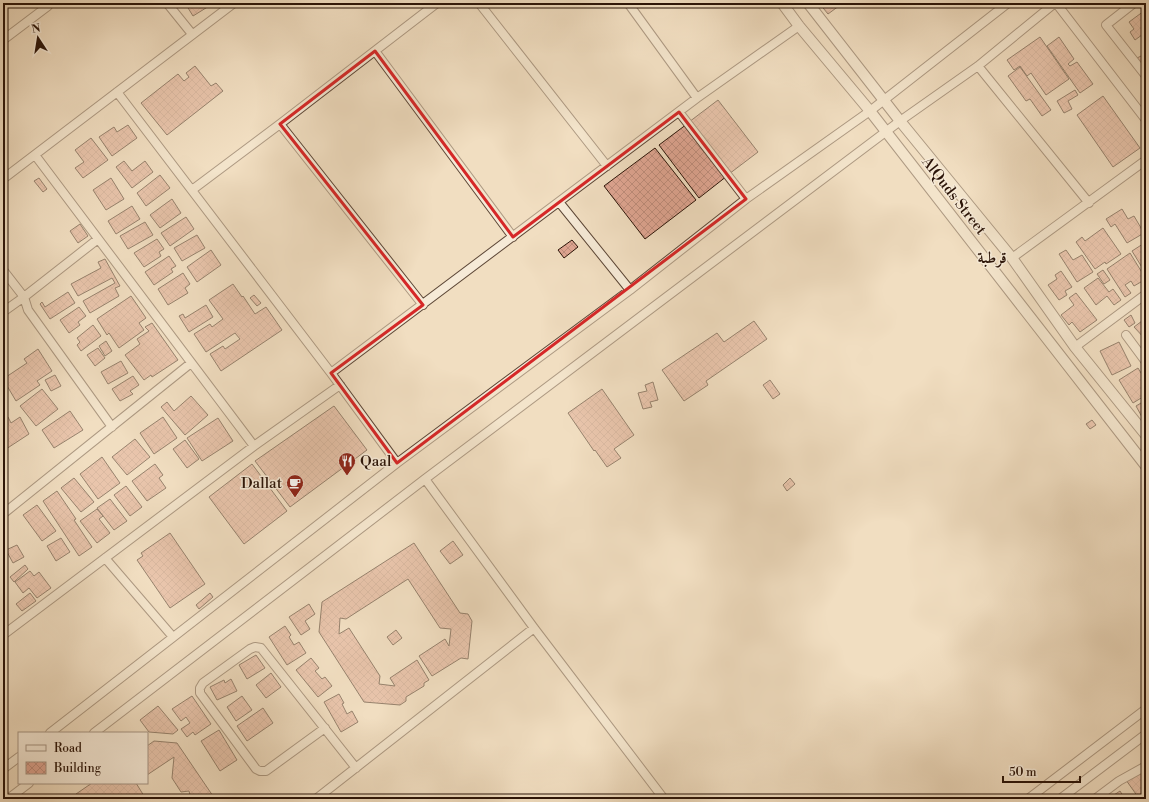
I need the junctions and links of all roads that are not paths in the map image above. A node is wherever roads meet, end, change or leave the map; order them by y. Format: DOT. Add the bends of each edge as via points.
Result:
graph roads {
  1 [pos="167,3"];
  2 [pos="234,3"];
  3 [pos="437,3"];
  4 [pos="479,3"];
  5 [pos="628,3"];
  6 [pos="782,3"];
  7 [pos="808,3"];
  8 [pos="1008,3"];
  9 [pos="1056,3"];
  10 [pos="1134,3"];
  11 [pos="48,4"];
  12 [pos="800,26"];
  13 [pos="192,34"];
  14 [pos="3,40"];
  15 [pos="375,51"];
  16 [pos="978,66"];
  17 [pos="1146,76"];
  18 [pos="117,92"];
  19 [pos="697,98"];
  20 [pos="883,100"];
  21 [pos="870,111"];
  22 [pos="679,112"];
  23 [pos="1146,120"];
  24 [pos="900,121"];
  25 [pos="280,124"];
  26 [pos="886,132"];
  27 [pos="35,155"];
  28 [pos="1146,160"];
  29 [pos="607,166"];
  30 [pos="3,179"];
  31 [pos="192,190"];
  32 [pos="746,200"];
  33 [pos="559,202"];
  34 [pos="1089,203"];
  35 [pos="513,237"];
  36 [pos="98,239"];
  37 [pos="1012,258"];
  38 [pos="3,270"];
  39 [pos="630,290"];
  40 [pos="1146,294"];
  41 [pos="24,296"];
  42 [pos="423,304"];
  43 [pos="3,312"];
  44 [pos="1126,335"];
  45 [pos="1075,347"];
  46 [pos="1146,362"];
  47 [pos="191,363"];
  48 [pos="331,373"];
  49 [pos="340,385"];
  50 [pos="112,427"];
  51 [pos="1146,435"];
  52 [pos="254,446"];
  53 [pos="397,463"];
  54 [pos="1146,466"];
  55 [pos="425,479"];
  56 [pos="3,514"];
  57 [pos="105,558"];
  58 [pos="534,628"];
  59 [pos="4,631"];
  60 [pos="173,637"];
  61 [pos="1146,709"];
  62 [pos="325,728"];
  63 [pos="51,732"];
  64 [pos="95,732"];
  65 [pos="1146,734"];
  66 [pos="18,758"];
  67 [pos="1146,766"];
  68 [pos="356,768"];
  69 [pos="3,770"];
  70 [pos="28,784"];
  71 [pos="8,799"];
  72 [pos="316,799"];
  73 [pos="664,799"];
  74 [pos="1028,799"];
  75 [pos="1060,799"];
  76 [pos="1095,799"];
  1 -- 13 [label="street"];
  2 -- 13 [label="street"];
  3 -- 15 [label="street"];
  4 -- 29 [label="street"];
  5 -- 19 [label="street"];
  6 -- 12 [label="street, AlQuds Street"];
  7 -- 20 [label="street, AlQuds Street"];
  8 -- 20 [label="street"];
  9 -- 16 [label="street"];
  9 -- 23 [label="street"];
  10 -- 17 [label="street" via="1106,25"];
  11 -- 14 [label="street"];
  12 -- 19 [label="street"];
  12 -- 21 [label="street, AlQuds Street"];
  13 -- 18 [label="street"];
  15 -- 25 [label="street"];
  15 -- 35 [label="street"];
  16 -- 24 [label="street"];
  16 -- 34 [label="street"];
  18 -- 27 [label="street"];
  18 -- 31 [label="street"];
  19 -- 22 [label="street"];
  20 -- 21 [label="street"];
  20 -- 24 [label="street, AlQuds Street"];
  21 -- 26 [label="street, AlQuds Street"];
  21 -- 32 [label="street"];
  22 -- 29 [label="street"];
  22 -- 32 [label="street"];
  24 -- 26 [label="street"];
  24 -- 37 [label="street, AlQuds Street"];
  25 -- 31 [label="street"];
  25 -- 42 [label="street"];
  26 -- 54 [label="street, AlQuds Street"];
  26 -- 55 [label="street"];
  27 -- 30 [label="street"];
  27 -- 36 [label="street"];
  28 -- 34 [label="street"];
  29 -- 33 [label="street"];
  31 -- 48 [label="street"];
  32 -- 39 [label="street"];
  33 -- 35 [label="street"];
  33 -- 39 [label="street"];
  34 -- 37 [label="street"];
  35 -- 42 [label="street"];
  36 -- 41 [label="street"];
  36 -- 47 [label="street"];
  37 -- 45 [label="street, AlQuds Street"];
  38 -- 41 [label="street"];
  39 -- 53 [label="street"];
  40 -- 45 [label="street"];
  41 -- 43 [label="street"];
  41 -- 50 [label="street" via="28,310"];
  42 -- 48 [label="street"];
  44 -- 46 [label="street"];
  45 -- 51 [label="street, AlQuds Street"];
  47 -- 50 [label="street"];
  47 -- 52 [label="street"];
  48 -- 49 [label="street"];
  49 -- 52 [label="street"];
  49 -- 53 [label="street"];
  50 -- 56 [label="street"];
  52 -- 57 [label="street"];
  53 -- 60 [label="street"];
  55 -- 58 [label="street"];
  55 -- 64 [label="street"];
  57 -- 59 [label="street"];
  57 -- 60 [label="street"];
  58 -- 68 [label="street"];
  58 -- 73 [label="street"];
  60 -- 63 [label="street"];
  61 -- 74 [label="street"];
  62 -- 62 [label="street" via="261,648 250,649 202,683 200,688 205,700 260,771 266,771"];
  62 -- 68 [label="street"];
  65 -- 75 [label="street"];
  66 -- 69 [label="street"];
  67 -- 76 [label="street" via="1119,781"];
  68 -- 72 [label="street"];
  70 -- 71 [label="street"];
}
